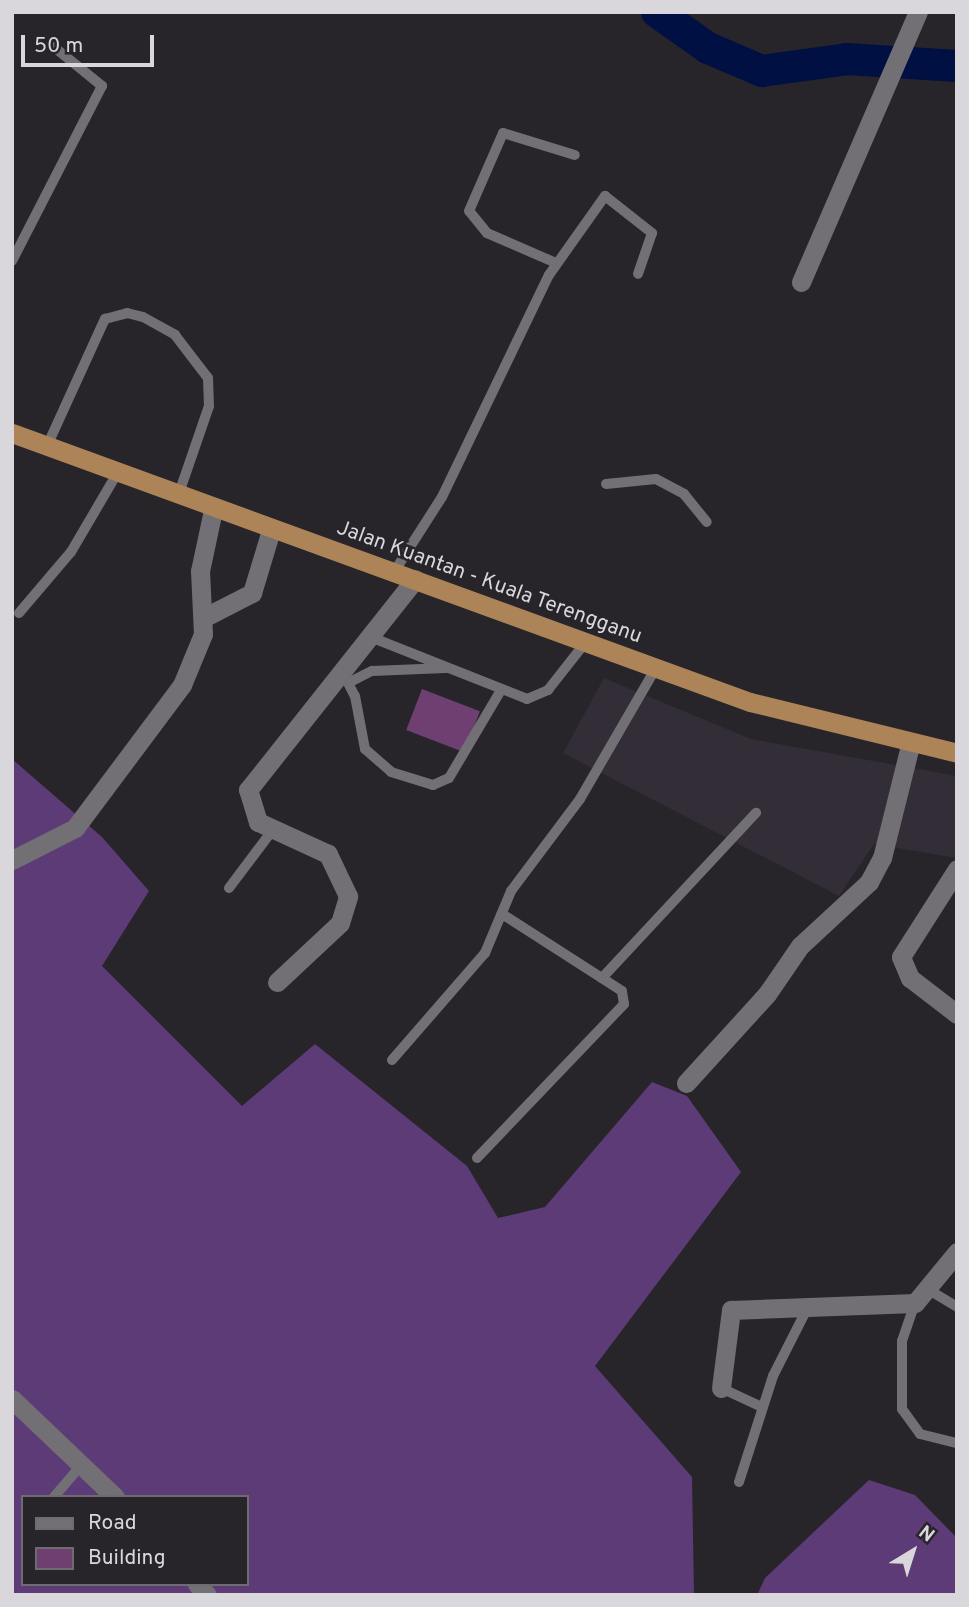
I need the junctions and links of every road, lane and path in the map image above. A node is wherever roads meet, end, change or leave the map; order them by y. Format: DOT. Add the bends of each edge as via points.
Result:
graph roads {
  1 [pos="918,12"];
  2 [pos="54,47"];
  3 [pos="575,155"];
  4 [pos="12,261"];
  5 [pos="556,263"];
  6 [pos="638,275"];
  7 [pos="801,282"];
  8 [pos="12,433"];
  9 [pos="47,446"];
  10 [pos="118,472"];
  11 [pos="606,484"];
  12 [pos="178,496"];
  13 [pos="213,510"];
  14 [pos="708,522"];
  15 [pos="271,530"];
  16 [pos="394,572"];
  17 [pos="415,579"];
  18 [pos="19,612"];
  19 [pos="205,617"];
  20 [pos="368,636"];
  21 [pos="585,643"];
  22 [pos="446,668"];
  23 [pos="656,668"];
  24 [pos="346,676"];
  25 [pos="501,690"];
  26 [pos="910,746"];
  27 [pos="957,753"];
  28 [pos="756,813"];
  29 [pos="272,831"];
  30 [pos="12,860"];
  31 [pos="957,869"];
  32 [pos="229,888"];
  33 [pos="502,914"];
  34 [pos="602,978"];
  35 [pos="277,982"];
  36 [pos="957,1014"];
  37 [pos="392,1060"];
  38 [pos="687,1083"];
  39 [pos="477,1157"];
  40 [pos="957,1252"];
  41 [pos="922,1297"];
  42 [pos="808,1307"];
  43 [pos="957,1307"];
  44 [pos="721,1388"];
  45 [pos="12,1399"];
  46 [pos="762,1407"];
  47 [pos="957,1443"];
  48 [pos="83,1462"];
  49 [pos="739,1482"];
  50 [pos="56,1495"];
  51 [pos="113,1495"];
  1 -- 7 [label="street"];
  2 -- 4 [label="lane" via="102,86"];
  3 -- 5 [label="lane" via="511,130 503,133 470,211 486,233"];
  5 -- 6 [label="lane" via="605,196 652,233"];
  5 -- 16 [label="lane" via="442,497"];
  8 -- 9 [label="highway, Jalan Kuantan - Kuala Terengganu"];
  9 -- 10 [label="highway, Jalan Kuantan - Kuala Terengganu"];
  9 -- 12 [label="lane" via="106,319 127,313 144,317 175,335 208,378 209,407"];
  10 -- 12 [label="highway, Jalan Kuantan - Kuala Terengganu"];
  10 -- 18 [label="lane" via="71,552"];
  11 -- 14 [label="lane" via="656,479 676,487"];
  12 -- 13 [label="highway, Jalan Kuantan - Kuala Terengganu"];
  13 -- 15 [label="highway, Jalan Kuantan - Kuala Terengganu"];
  13 -- 19 [label="street" via="200,571"];
  15 -- 16 [label="highway, Jalan Kuantan - Kuala Terengganu"];
  15 -- 19 [label="street" via="252,593"];
  16 -- 17 [label="highway, Jalan Kuantan - Kuala Terengganu"];
  17 -- 20 [label="street"];
  17 -- 21 [label="highway, Jalan Kuantan - Kuala Terengganu"];
  19 -- 30 [label="street" via="182,685 95,804 63,838"];
  20 -- 22 [label="lane"];
  20 -- 24 [label="street"];
  21 -- 23 [label="highway, Jalan Kuantan - Kuala Terengganu"];
  21 -- 25 [label="lane" via="539,696 527,699"];
  22 -- 24 [label="lane"];
  22 -- 25 [label="lane"];
  23 -- 26 [label="highway, Jalan Kuantan - Kuala Terengganu" via="750,702"];
  23 -- 33 [label="lane" via="635,713 511,891"];
  24 -- 25 [label="lane" via="358,731 373,760 441,785"];
  24 -- 29 [label="street" via="248,789 253,813"];
  26 -- 27 [label="highway, Jalan Kuantan - Kuala Terengganu"];
  26 -- 38 [label="street" via="882,858 869,882 800,946 768,994"];
  28 -- 34 [label="lane"];
  29 -- 32 [label="lane"];
  29 -- 35 [label="street" via="328,854 348,896 340,923"];
  31 -- 36 [label="street" via="901,957 910,978"];
  33 -- 34 [label="lane"];
  33 -- 37 [label="lane" via="485,954"];
  34 -- 39 [label="lane" via="622,990 624,1004"];
  40 -- 41 [label="street"];
  41 -- 42 [label="street"];
  41 -- 43 [label="lane"];
  41 -- 47 [label="lane" via="902,1341 902,1409 919,1434"];
  42 -- 44 [label="street" via="731,1310"];
  42 -- 46 [label="lane"];
  44 -- 46 [label="lane"];
  45 -- 48 [label="street"];
  46 -- 49 [label="lane"];
  48 -- 50 [label="lane"];
  48 -- 51 [label="street"];
}
